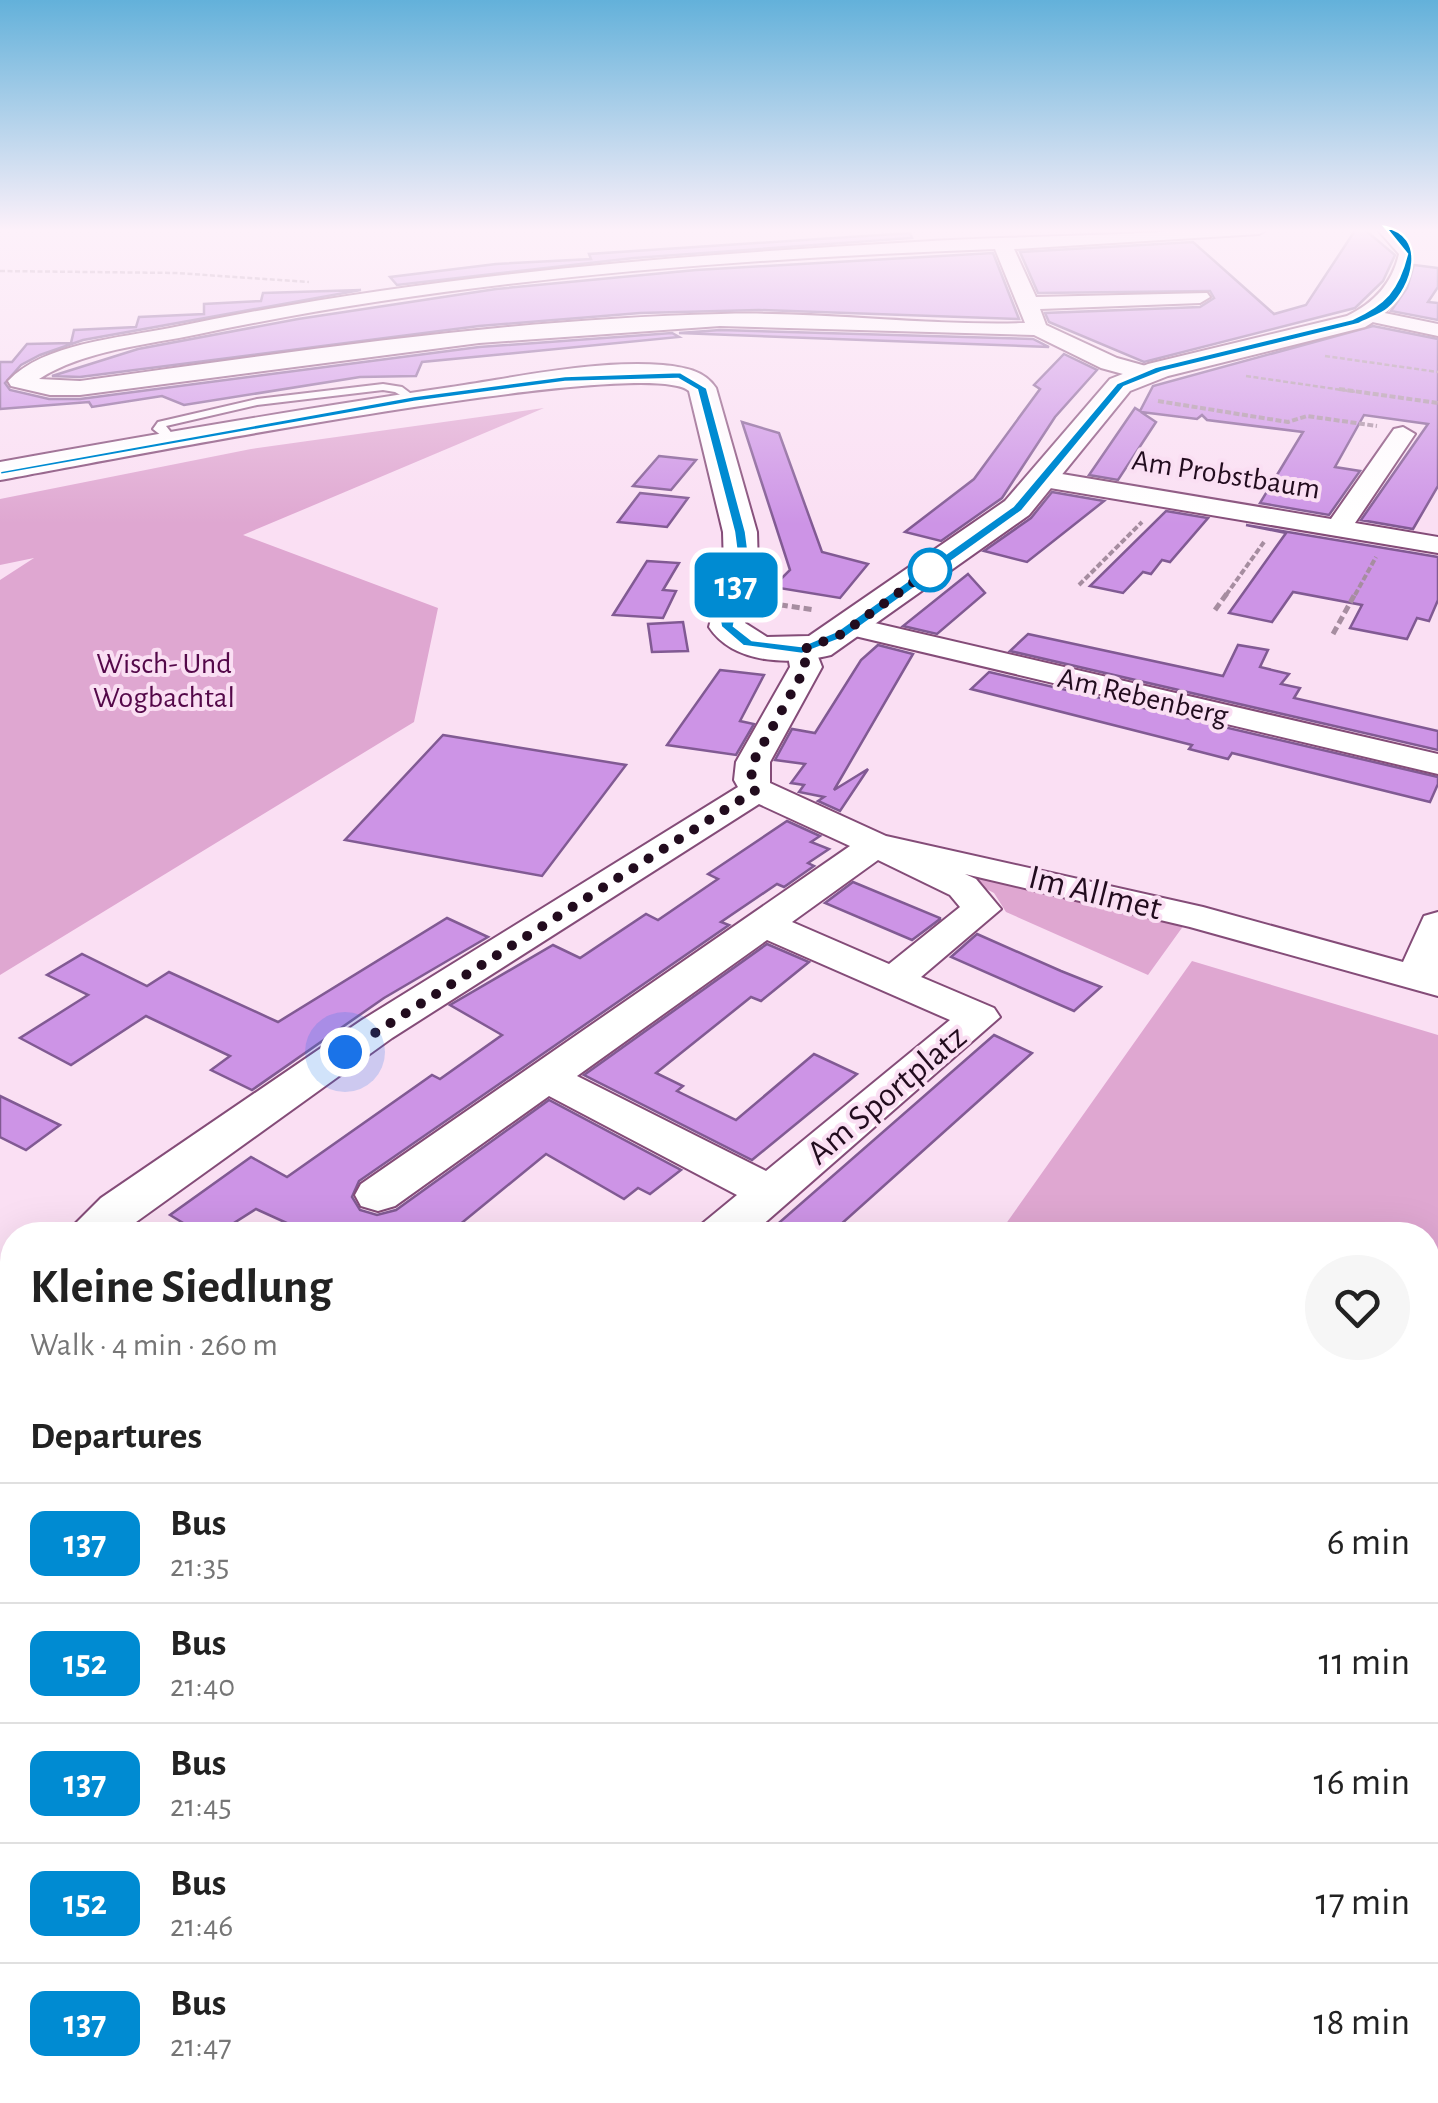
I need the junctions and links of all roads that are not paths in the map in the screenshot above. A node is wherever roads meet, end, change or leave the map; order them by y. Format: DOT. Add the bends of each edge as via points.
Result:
graph roads {
  1 [pos="205,327"];
  2 [pos="630,327"];
  3 [pos="908,327"];
  4 [pos="1326,327"];
  5 [pos="1037,328"];
  6 [pos="1158,370"];
  7 [pos="26,380"];
  8 [pos="0,384"];
  9 [pos="1403,434"];
  10 [pos="0,471"];
  11 [pos="1044,478"];
  12 [pos="1339,527"];
  13 [pos="1438,545"];
  14 [pos="858,621"];
  15 [pos="802,650"];
  16 [pos="1438,764"];
  17 [pos="756,790"];
  18 [pos="876,845"];
  19 [pos="762,924"];
  20 [pos="1438,924"];
  21 [pos="896,978"];
  22 [pos="1428,981"];
  23 [pos="546,1077"];
  24 [pos="770,1193"];
  25 [pos="378,1195"];
  26 [pos="103,1222"];
  27 [pos="735,1222"];
  1 -- 7 [label="street" via="121,344 40,368"];
  2 -- 7 [label="street" via="404,346 80,388"];
  3 -- 5 [label="street"];
  4 -- 6 [label="street"];
  5 -- 6 [label="street" via="1108,363"];
  6 -- 11 [label="street" via="1112,394"];
  7 -- 8 [label="street"];
  9 -- 12 [label="street, Am Probstbaum"];
  10 -- 15 [label="street" via="414,399 649,373 680,376 697,383 705,397 742,544 728,627 748,644"];
  11 -- 12 [label="street, Am Probstbaum"];
  11 -- 14 [label="street" via="1017,508"];
  12 -- 13 [label="street, Am Probstbaum"];
  14 -- 15 [label="street"];
  14 -- 16 [label="street, Am Rebenberg"];
  15 -- 17 [label="street" via="806,667 753,762"];
  17 -- 18 [label="street, Im Allmet"];
  17 -- 26 [label="street" via="377,1029"];
  18 -- 19 [label="street"];
  18 -- 21 [label="street" via="963,887 982,909"];
  18 -- 22 [label="street, Im Allmet" via="1054,882"];
  19 -- 21 [label="street, Am Sportplatz"];
  19 -- 23 [label="street"];
  20 -- 22 [label="street"];
  21 -- 24 [label="street, Am Sportplatz" via="979,1017"];
  23 -- 24 [label="street"];
  23 -- 25 [label="street"];
  24 -- 27 [label="street, Am Sportplatz"];
}
